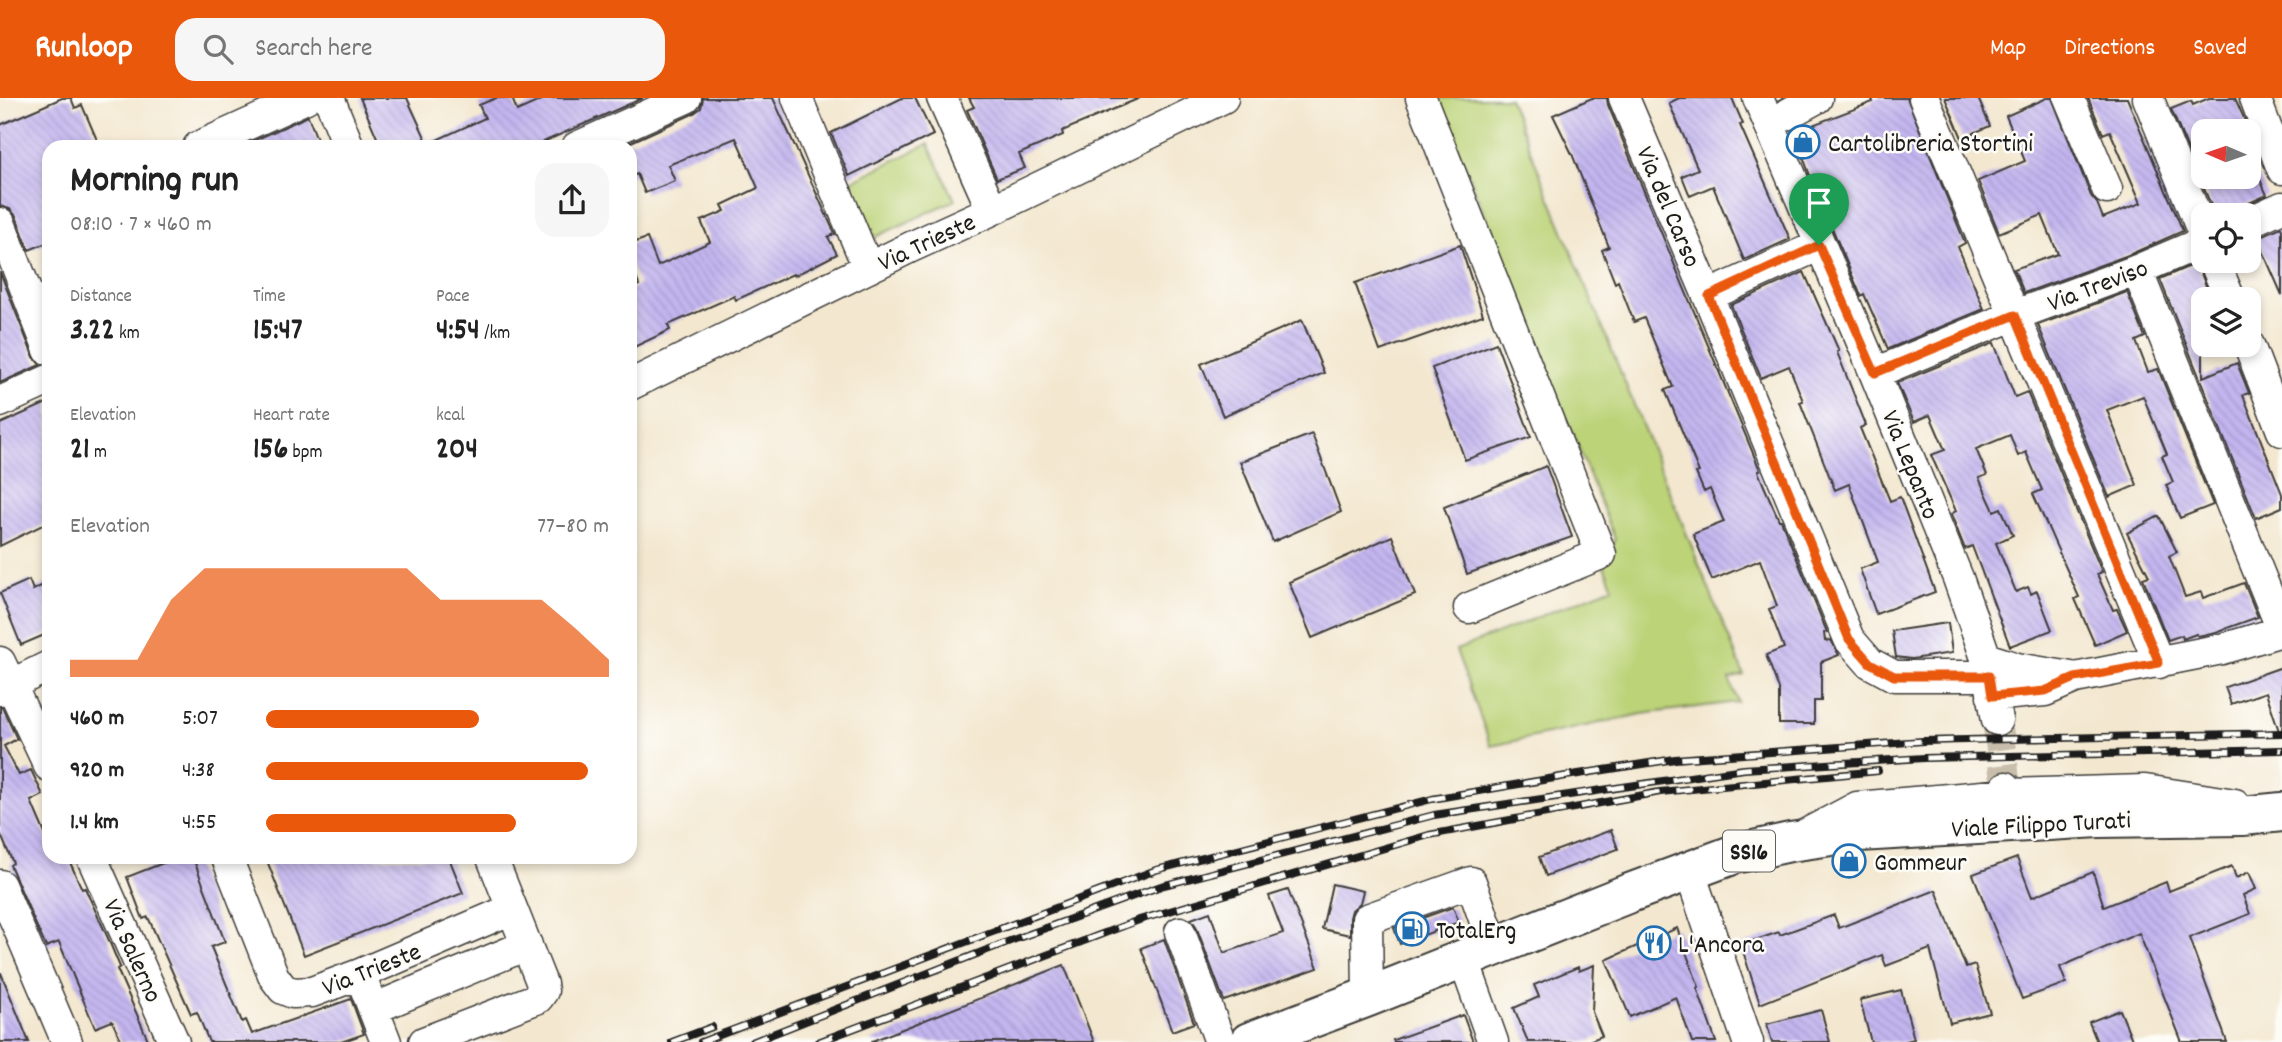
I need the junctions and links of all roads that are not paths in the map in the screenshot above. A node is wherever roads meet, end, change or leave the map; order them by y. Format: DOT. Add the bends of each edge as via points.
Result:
graph roads {
  1 [pos="306,98"];
  2 [pos="329,98"];
  3 [pos="686,98"];
  4 [pos="797,98"];
  5 [pos="942,98"];
  6 [pos="1223,98"];
  7 [pos="1421,98"];
  8 [pos="1623,98"];
  9 [pos="1817,98"];
  10 [pos="1924,98"];
  11 [pos="2069,98"];
  12 [pos="2148,98"];
  13 [pos="2255,98"];
  14 [pos="1182,107"];
  15 [pos="1763,111"];
  16 [pos="213,140"];
  17 [pos="346,140"];
  18 [pos="593,140"];
  19 [pos="2282,169"];
  20 [pos="2107,189"];
  21 [pos="2191,204"];
  22 [pos="2282,207"];
  23 [pos="992,211"];
  24 [pos="2261,217"];
  25 [pos="0,223"];
  26 [pos="1819,245"];
  27 [pos="2191,247"];
  28 [pos="868,268"];
  29 [pos="2137,270"];
  30 [pos="1709,296"];
  31 [pos="2015,315"];
  32 [pos="42,332"];
  33 [pos="2254,357"];
  34 [pos="1875,373"];
  35 [pos="637,382"];
  36 [pos="42,383"];
  37 [pos="0,402"];
  38 [pos="2282,431"];
  39 [pos="1469,608"];
  40 [pos="2282,630"];
  41 [pos="2159,663"];
  42 [pos="42,668"];
  43 [pos="2075,678"];
  44 [pos="4,679"];
  45 [pos="1991,688"];
  46 [pos="42,752"];
  47 [pos="2282,812"];
  48 [pos="1790,842"];
  49 [pos="95,864"];
  50 [pos="229,864"];
  51 [pos="494,864"];
  52 [pos="1689,870"];
  53 [pos="0,885"];
  54 [pos="512,909"];
  55 [pos="9,932"];
  56 [pos="1180,932"];
  57 [pos="527,945"];
  58 [pos="1479,953"];
  59 [pos="360,974"];
  60 [pos="1368,997"];
  61 [pos="373,1009"];
  62 [pos="1272,1038"];
  63 [pos="67,1042"];
  64 [pos="174,1042"];
  65 [pos="386,1042"];
  66 [pos="424,1042"];
  67 [pos="1220,1042"];
  68 [pos="1493,1042"];
  69 [pos="1748,1042"];
  1 -- 16 [label="street"];
  2 -- 17 [label="street"];
  3 -- 18 [label="street"];
  4 -- 28 [label="street"];
  5 -- 23 [label="street"];
  6 -- 14 [label="street, Via Trieste"];
  7 -- 39 [label="street" via="1601,554"];
  8 -- 30 [label="street, Via del Carso"];
  9 -- 15 [label="street"];
  10 -- 31 [label="street"];
  11 -- 20 [label="street"];
  12 -- 21 [label="street"];
  13 -- 19 [label="street"];
  14 -- 23 [label="street, Via Trieste"];
  15 -- 26 [label="street, Via Lepanto"];
  22 -- 24 [label="street"];
  23 -- 28 [label="street, Via Trieste"];
  25 -- 32 [label="street"];
  26 -- 30 [label="street"];
  26 -- 34 [label="street, Via Lepanto"];
  27 -- 29 [label="street, Via Treviso"];
  28 -- 35 [label="street, Via Trieste"];
  29 -- 31 [label="street, Via Treviso"];
  29 -- 40 [label="street"];
  30 -- 45 [label="street, Via del Carso" via="1849,639 1870,663 1894,676"];
  31 -- 34 [label="street, Via Treviso"];
  31 -- 41 [label="street"];
  33 -- 38 [label="street"];
  34 -- 45 [label="street, Via Lepanto" via="1958,578"];
  36 -- 37 [label="street"];
  40 -- 41 [label="street"];
  41 -- 43 [label="street"];
  42 -- 44 [label="street"];
  43 -- 45 [label="street" via="2045,691"];
  43 -- 45 [label="street" via="2017,668"];
  44 -- 46 [label="street"];
  47 -- 48 [label="main road, Viale Filippo Turati / SS16" via="1860,832"];
  47 -- 48 [label="street" via="2145,790 2006,791 1857,807"];
  48 -- 52 [label="main road, Viale Filippo Turati / SS16"];
  49 -- 64 [label="street, Via Salerno"];
  50 -- 59 [label="street, Via Trieste" via="274,977 283,989 312,992"];
  51 -- 54 [label="street"];
  52 -- 58 [label="main road, Viale Filippo Turati / SS16"];
  52 -- 69 [label="street"];
  53 -- 55 [label="street"];
  54 -- 57 [label="street"];
  54 -- 59 [label="street, Via Trieste"];
  55 -- 63 [label="street"];
  56 -- 67 [label="street"];
  57 -- 61 [label="street"];
  57 -- 66 [label="street" via="542,984 538,998"];
  58 -- 60 [label="main road, Viale Filippo Turati / SS16"];
  58 -- 60 [label="street" via="1471,882 1367,919"];
  58 -- 68 [label="street"];
  59 -- 61 [label="street"];
  60 -- 62 [label="main road, Viale Filippo Turati / SS16"];
  61 -- 65 [label="street"];
}
